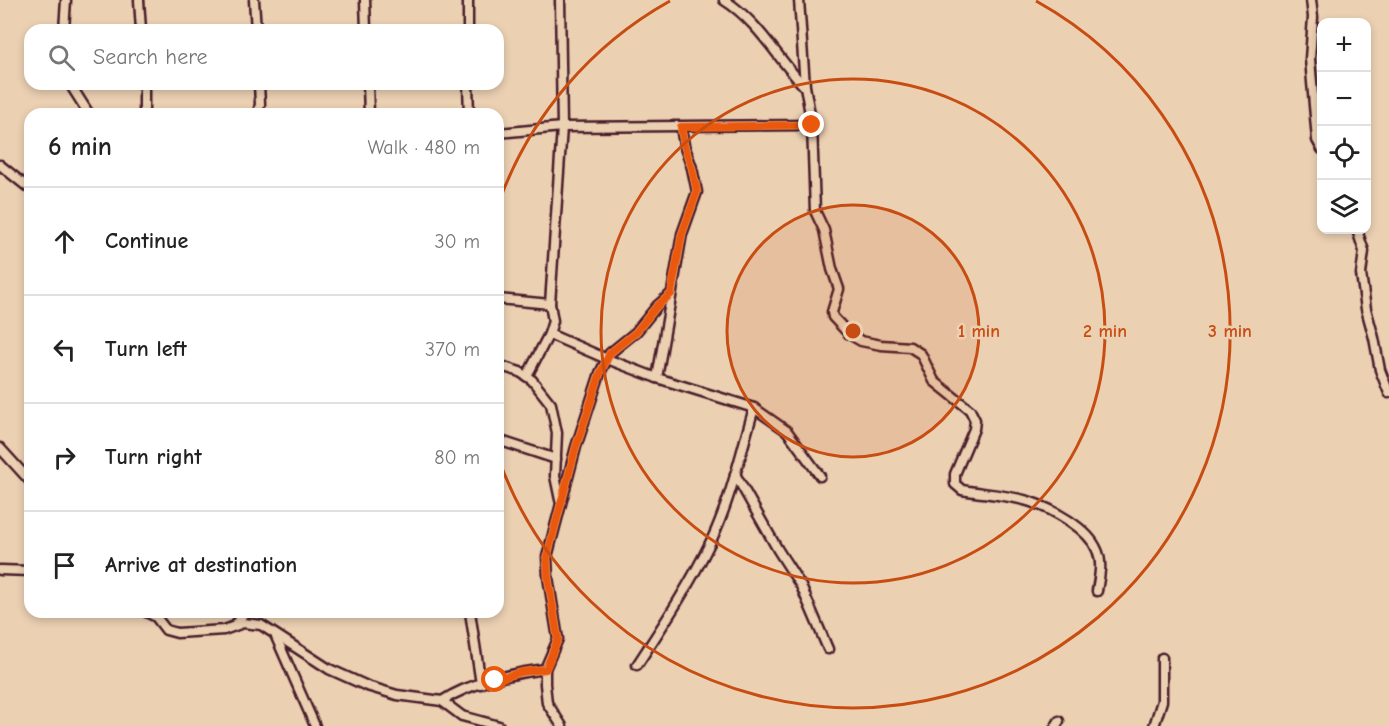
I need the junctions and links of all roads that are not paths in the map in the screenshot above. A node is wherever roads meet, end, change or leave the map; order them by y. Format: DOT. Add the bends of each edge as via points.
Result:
graph roads {
  1 [pos="66,0"];
  2 [pos="139,0"];
  3 [pos="254,0"];
  4 [pos="365,0"];
  5 [pos="468,0"];
  6 [pos="560,0"];
  7 [pos="724,0"];
  8 [pos="799,0"];
  9 [pos="1311,0"];
  10 [pos="64,24"];
  11 [pos="141,24"];
  12 [pos="256,24"];
  13 [pos="366,24"];
  14 [pos="468,24"];
  15 [pos="805,86"];
  16 [pos="73,90"];
  17 [pos="144,90"];
  18 [pos="259,90"];
  19 [pos="368,90"];
  20 [pos="468,90"];
  21 [pos="84,108"];
  22 [pos="144,108"];
  23 [pos="259,108"];
  24 [pos="369,108"];
  25 [pos="469,108"];
  26 [pos="812,125"];
  27 [pos="562,127"];
  28 [pos="681,127"];
  29 [pos="504,132"];
  30 [pos="1317,140"];
  31 [pos="0,165"];
  32 [pos="24,184"];
  33 [pos="1358,234"];
  34 [pos="671,294"];
  35 [pos="504,300"];
  36 [pos="550,304"];
  37 [pos="549,334"];
  38 [pos="607,359"];
  39 [pos="504,367"];
  40 [pos="527,376"];
  41 [pos="657,378"];
  42 [pos="1389,393"];
  43 [pos="754,408"];
  44 [pos="504,442"];
  45 [pos="0,448"];
  46 [pos="556,459"];
  47 [pos="24,474"];
  48 [pos="735,474"];
  49 [pos="820,476"];
  50 [pos="561,503"];
  51 [pos="0,570"];
  52 [pos="24,571"];
  53 [pos="1097,591"];
  54 [pos="157,618"];
  55 [pos="240,618"];
  56 [pos="471,618"];
  57 [pos="233,627"];
  58 [pos="276,636"];
  59 [pos="828,649"];
  60 [pos="1162,658"];
  61 [pos="637,665"];
  62 [pos="546,669"];
  63 [pos="481,684"];
  64 [pos="442,701"];
  65 [pos="315,726"];
  66 [pos="499,726"];
  67 [pos="561,726"];
  68 [pos="1154,726"];
  1 -- 10 [label="street"];
  2 -- 11 [label="street"];
  3 -- 12 [label="street"];
  4 -- 13 [label="street"];
  5 -- 14 [label="street"];
  6 -- 27 [label="street"];
  7 -- 15 [label="street" via="752,22"];
  8 -- 15 [label="street"];
  9 -- 30 [label="street" via="1310,59"];
  15 -- 26 [label="street"];
  16 -- 21 [label="street"];
  17 -- 22 [label="street"];
  18 -- 23 [label="street"];
  19 -- 24 [label="street"];
  20 -- 25 [label="street"];
  26 -- 28 [label="street"];
  26 -- 53 [label="street" via="815,211 824,230 839,289 833,317 861,341 910,347 921,354 934,381 970,410 975,420 955,484 962,490 1031,502 1082,530 1097,549 1100,560"];
  27 -- 28 [label="street"];
  27 -- 29 [label="street"];
  27 -- 36 [label="street"];
  28 -- 34 [label="street" via="697,192 682,234"];
  31 -- 32 [label="street"];
  33 -- 42 [label="street" via="1364,251 1361,274 1366,309"];
  34 -- 38 [label="street"];
  34 -- 41 [label="street"];
  35 -- 36 [label="street"];
  36 -- 37 [label="street" via="553,321"];
  37 -- 38 [label="street"];
  37 -- 40 [label="street"];
  38 -- 41 [label="street"];
  38 -- 50 [label="street"];
  39 -- 40 [label="street"];
  40 -- 46 [label="street" via="551,405 557,433"];
  41 -- 43 [label="street"];
  43 -- 48 [label="street"];
  43 -- 49 [label="street" via="787,431"];
  44 -- 46 [label="street"];
  45 -- 47 [label="street"];
  46 -- 50 [label="street"];
  48 -- 59 [label="street" via="801,586"];
  48 -- 61 [label="street" via="712,538 679,601"];
  50 -- 62 [label="street" via="547,557 558,639"];
  51 -- 52 [label="street"];
  54 -- 57 [label="street" via="166,630 177,633"];
  55 -- 57 [label="street"];
  56 -- 63 [label="street"];
  57 -- 58 [label="street" via="243,623 261,625"];
  58 -- 64 [label="street" via="329,669 367,686"];
  58 -- 65 [label="street"];
  60 -- 68 [label="street" via="1162,701"];
  62 -- 63 [label="street"];
  62 -- 67 [label="street" via="547,703"];
  63 -- 64 [label="street" via="456,691"];
  64 -- 66 [label="street" via="462,716"];
}
